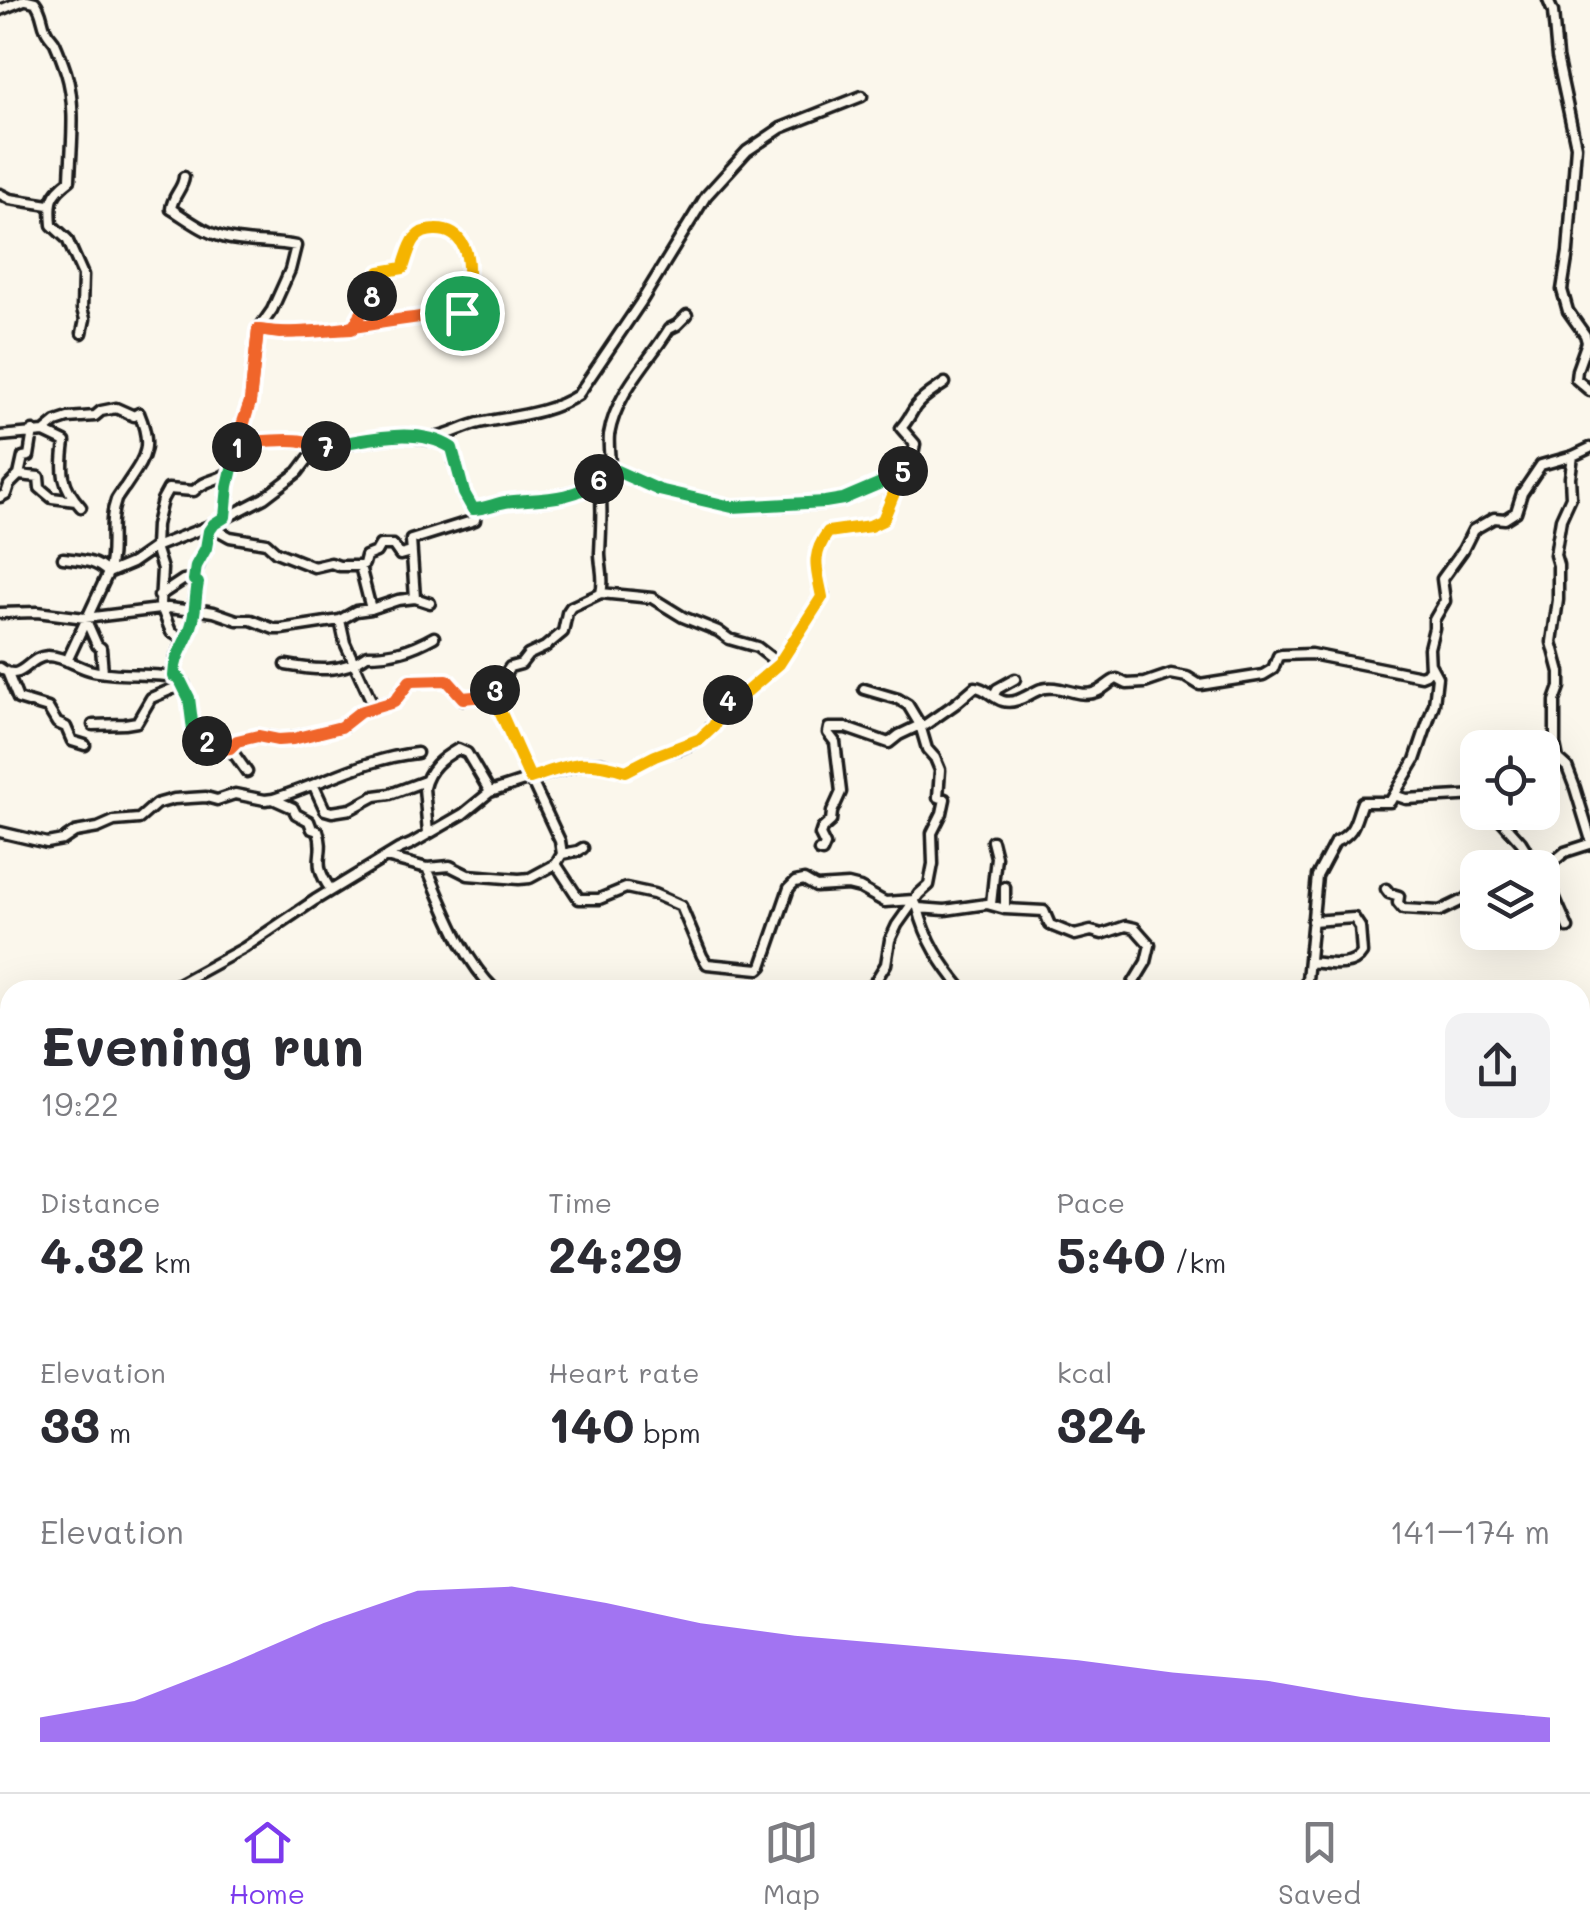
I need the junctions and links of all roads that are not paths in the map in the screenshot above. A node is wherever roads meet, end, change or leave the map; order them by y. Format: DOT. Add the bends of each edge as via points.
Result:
graph roads {
  1 [pos="25,0"];
  2 [pos="1548,0"];
  3 [pos="0,10"];
  4 [pos="862,96"];
  5 [pos="184,176"];
  6 [pos="0,194"];
  7 [pos="49,205"];
  8 [pos="462,313"];
  9 [pos="687,315"];
  10 [pos="487,319"];
  11 [pos="352,329"];
  12 [pos="258,330"];
  13 [pos="82,333"];
  14 [pos="1588,342"];
  15 [pos="945,383"];
  16 [pos="1590,391"];
  17 [pos="242,425"];
  18 [pos="32,431"];
  19 [pos="44,432"];
  20 [pos="0,436"];
  21 [pos="424,439"];
  22 [pos="317,448"];
  23 [pos="1590,448"];
  24 [pos="1574,456"];
  25 [pos="610,468"];
  26 [pos="904,469"];
  27 [pos="232,470"];
  28 [pos="19,475"];
  29 [pos="599,479"];
  30 [pos="0,497"];
  31 [pos="476,509"];
  32 [pos="225,517"];
  33 [pos="214,524"];
  34 [pos="155,547"];
  35 [pos="410,552"];
  36 [pos="63,558"];
  37 [pos="360,566"];
  38 [pos="108,572"];
  39 [pos="194,580"];
  40 [pos="601,593"];
  41 [pos="160,596"];
  42 [pos="415,598"];
  43 [pos="430,603"];
  44 [pos="162,609"];
  45 [pos="371,609"];
  46 [pos="194,610"];
  47 [pos="0,614"];
  48 [pos="85,618"];
  49 [pos="340,620"];
  50 [pos="434,637"];
  51 [pos="185,640"];
  52 [pos="67,661"];
  53 [pos="355,662"];
  54 [pos="779,664"];
  55 [pos="1430,664"];
  56 [pos="286,665"];
  57 [pos="4,671"];
  58 [pos="103,672"];
  59 [pos="174,676"];
  60 [pos="1015,679"];
  61 [pos="184,684"];
  62 [pos="864,689"];
  63 [pos="495,690"];
  64 [pos="994,695"];
  65 [pos="367,710"];
  66 [pos="92,725"];
  67 [pos="920,725"];
  68 [pos="85,745"];
  69 [pos="230,748"];
  70 [pos="417,753"];
  71 [pos="248,772"];
  72 [pos="530,778"];
  73 [pos="425,782"];
  74 [pos="314,786"];
  75 [pos="490,792"];
  76 [pos="1394,795"];
  77 [pos="1460,795"];
  78 [pos="273,799"];
  79 [pos="1510,830"];
  80 [pos="0,832"];
  81 [pos="428,833"];
  82 [pos="992,841"];
  83 [pos="1590,841"];
  84 [pos="583,848"];
  85 [pos="1526,850"];
  86 [pos="819,851"];
  87 [pos="562,854"];
  88 [pos="386,856"];
  89 [pos="1560,856"];
  90 [pos="556,864"];
  91 [pos="426,868"];
  92 [pos="1005,887"];
  93 [pos="1386,889"];
  94 [pos="331,890"];
  95 [pos="1460,901"];
  96 [pos="916,904"];
  97 [pos="991,904"];
  98 [pos="1004,910"];
  99 [pos="1560,910"];
  100 [pos="1312,921"];
  101 [pos="1568,928"];
  102 [pos="1309,962"];
  103 [pos="186,980"];
  104 [pos="484,980"];
  105 [pos="875,980"];
  106 [pos="954,980"];
  107 [pos="1136,980"];
  108 [pos="1307,980"];
  1 -- 3 [label="street"];
  1 -- 7 [label="street" via="43,15 72,105 70,180"];
  2 -- 14 [label="street" via="1576,146 1562,290"];
  4 -- 21 [label="street" via="781,128 747,151 706,196 578,395 524,416"];
  5 -- 12 [label="street" via="171,209 214,234 296,246"];
  6 -- 7 [label="street"];
  7 -- 13 [label="street" via="52,225 67,239 83,275"];
  8 -- 10 [label="street"];
  8 -- 11 [label="street"];
  8 -- 11 [label="street" via="468,276 463,242 432,230 413,239 403,268 378,274"];
  9 -- 25 [label="street" via="624,394 609,436"];
  11 -- 12 [label="street"];
  12 -- 17 [label="street"];
  14 -- 16 [label="street" via="1576,379"];
  15 -- 26 [label="street" via="901,428 915,444"];
  17 -- 22 [label="street" via="252,441 305,441"];
  17 -- 27 [label="street"];
  18 -- 19 [label="street"];
  18 -- 20 [label="street"];
  18 -- 28 [label="street" via="32,452"];
  19 -- 28 [label="street" via="65,442 66,488 79,504 52,498 39,477"];
  19 -- 38 [label="street" via="68,418 116,408 139,413 146,449 116,500"];
  21 -- 22 [label="street" via="395,436"];
  21 -- 31 [label="street" via="452,448 464,493"];
  22 -- 32 [label="street" via="287,482"];
  23 -- 24 [label="street"];
  24 -- 55 [label="street" via="1541,465 1512,517 1472,530 1442,578 1445,602 1434,620"];
  24 -- 83 [label="street" via="1555,555 1555,744"];
  25 -- 26 [label="street" via="659,490 732,507 843,499"];
  25 -- 29 [label="street"];
  26 -- 54 [label="street" via="883,520 828,532 822,540 816,574 822,597"];
  27 -- 32 [label="street"];
  27 -- 34 [label="street" via="194,491 168,489"];
  28 -- 30 [label="street"];
  29 -- 31 [label="street" via="549,499"];
  29 -- 40 [label="street"];
  31 -- 35 [label="street" via="475,520 410,540"];
  32 -- 33 [label="street"];
  33 -- 34 [label="street"];
  33 -- 37 [label="street" via="230,537 266,543 314,567"];
  33 -- 39 [label="street"];
  34 -- 38 [label="street"];
  34 -- 41 [label="street"];
  35 -- 37 [label="street" via="400,555 393,544 380,545"];
  35 -- 42 [label="street"];
  36 -- 38 [label="street"];
  37 -- 45 [label="street"];
  38 -- 48 [label="street"];
  39 -- 41 [label="street"];
  39 -- 46 [label="street"];
  40 -- 54 [label="street" via="652,598"];
  40 -- 63 [label="street" via="572,606 563,632 510,668"];
  41 -- 44 [label="street"];
  42 -- 43 [label="street"];
  42 -- 45 [label="street"];
  44 -- 46 [label="street"];
  44 -- 48 [label="street"];
  44 -- 51 [label="street" via="172,632"];
  45 -- 49 [label="street"];
  46 -- 49 [label="street" via="274,629"];
  46 -- 51 [label="street"];
  47 -- 48 [label="street"];
  48 -- 52 [label="street"];
  48 -- 58 [label="street" via="101,648"];
  49 -- 53 [label="street"];
  50 -- 53 [label="street"];
  51 -- 59 [label="street"];
  52 -- 57 [label="street" via="46,656 16,674"];
  52 -- 58 [label="street"];
  53 -- 56 [label="street" via="312,670"];
  53 -- 65 [label="street" via="371,700"];
  54 -- 72 [label="street" via="744,694 732,693 714,726 687,746 626,771 584,762"];
  55 -- 64 [label="street" via="1421,676 1311,654 1282,655 1263,675 1200,686 1172,674 1146,683 1117,679 1097,692 1051,687 1006,702"];
  55 -- 76 [label="street" via="1437,677 1434,704 1415,760"];
  57 -- 68 [label="street" via="18,699 48,708 72,741"];
  58 -- 59 [label="street"];
  59 -- 61 [label="street"];
  60 -- 64 [label="street"];
  61 -- 66 [label="street" via="151,698 137,722"];
  61 -- 69 [label="street" via="193,730"];
  62 -- 67 [label="street" via="898,698"];
  63 -- 65 [label="street" via="463,698 447,680 410,681 394,702"];
  63 -- 72 [label="street"];
  64 -- 67 [label="street" via="975,687"];
  65 -- 69 [label="street" via="341,727 293,739 258,736"];
  67 -- 86 [label="street" via="890,743 830,728 841,792"];
  67 -- 96 [label="street" via="940,770 938,796 945,802 932,833 929,885"];
  69 -- 71 [label="street"];
  70 -- 74 [label="street"];
  72 -- 75 [label="street"];
  72 -- 87 [label="street"];
  73 -- 74 [label="street" via="332,812"];
  73 -- 75 [label="street" via="458,749"];
  73 -- 81 [label="street"];
  74 -- 78 [label="street"];
  75 -- 81 [label="street"];
  76 -- 77 [label="street"];
  76 -- 100 [label="street" via="1390,802 1362,802 1351,831 1335,842 1316,876"];
  78 -- 80 [label="street" via="174,799 139,819 47,843"];
  78 -- 94 [label="street" via="318,831 320,875"];
  79 -- 85 [label="street"];
  81 -- 88 [label="street"];
  82 -- 97 [label="street"];
  83 -- 89 [label="street"];
  84 -- 87 [label="street"];
  87 -- 90 [label="street"];
  88 -- 91 [label="street"];
  88 -- 94 [label="street"];
  90 -- 91 [label="street" via="518,879"];
  90 -- 96 [label="street" via="579,899 626,888 681,906 707,964 737,968 762,966 796,882 860,888 885,902"];
  91 -- 104 [label="street"];
  92 -- 98 [label="street"];
  93 -- 95 [label="street" via="1399,896 1403,909 1440,911"];
  94 -- 103 [label="street"];
  96 -- 97 [label="street" via="945,910"];
  96 -- 105 [label="street" via="892,935"];
  96 -- 106 [label="street" via="929,942"];
  97 -- 98 [label="street"];
  98 -- 107 [label="street" via="1044,910 1050,925 1075,934 1136,928 1150,945"];
  99 -- 101 [label="street"];
  100 -- 102 [label="street"];
  100 -- 102 [label="street" via="1354,918 1362,953 1348,964"];
  102 -- 108 [label="street"];
}
